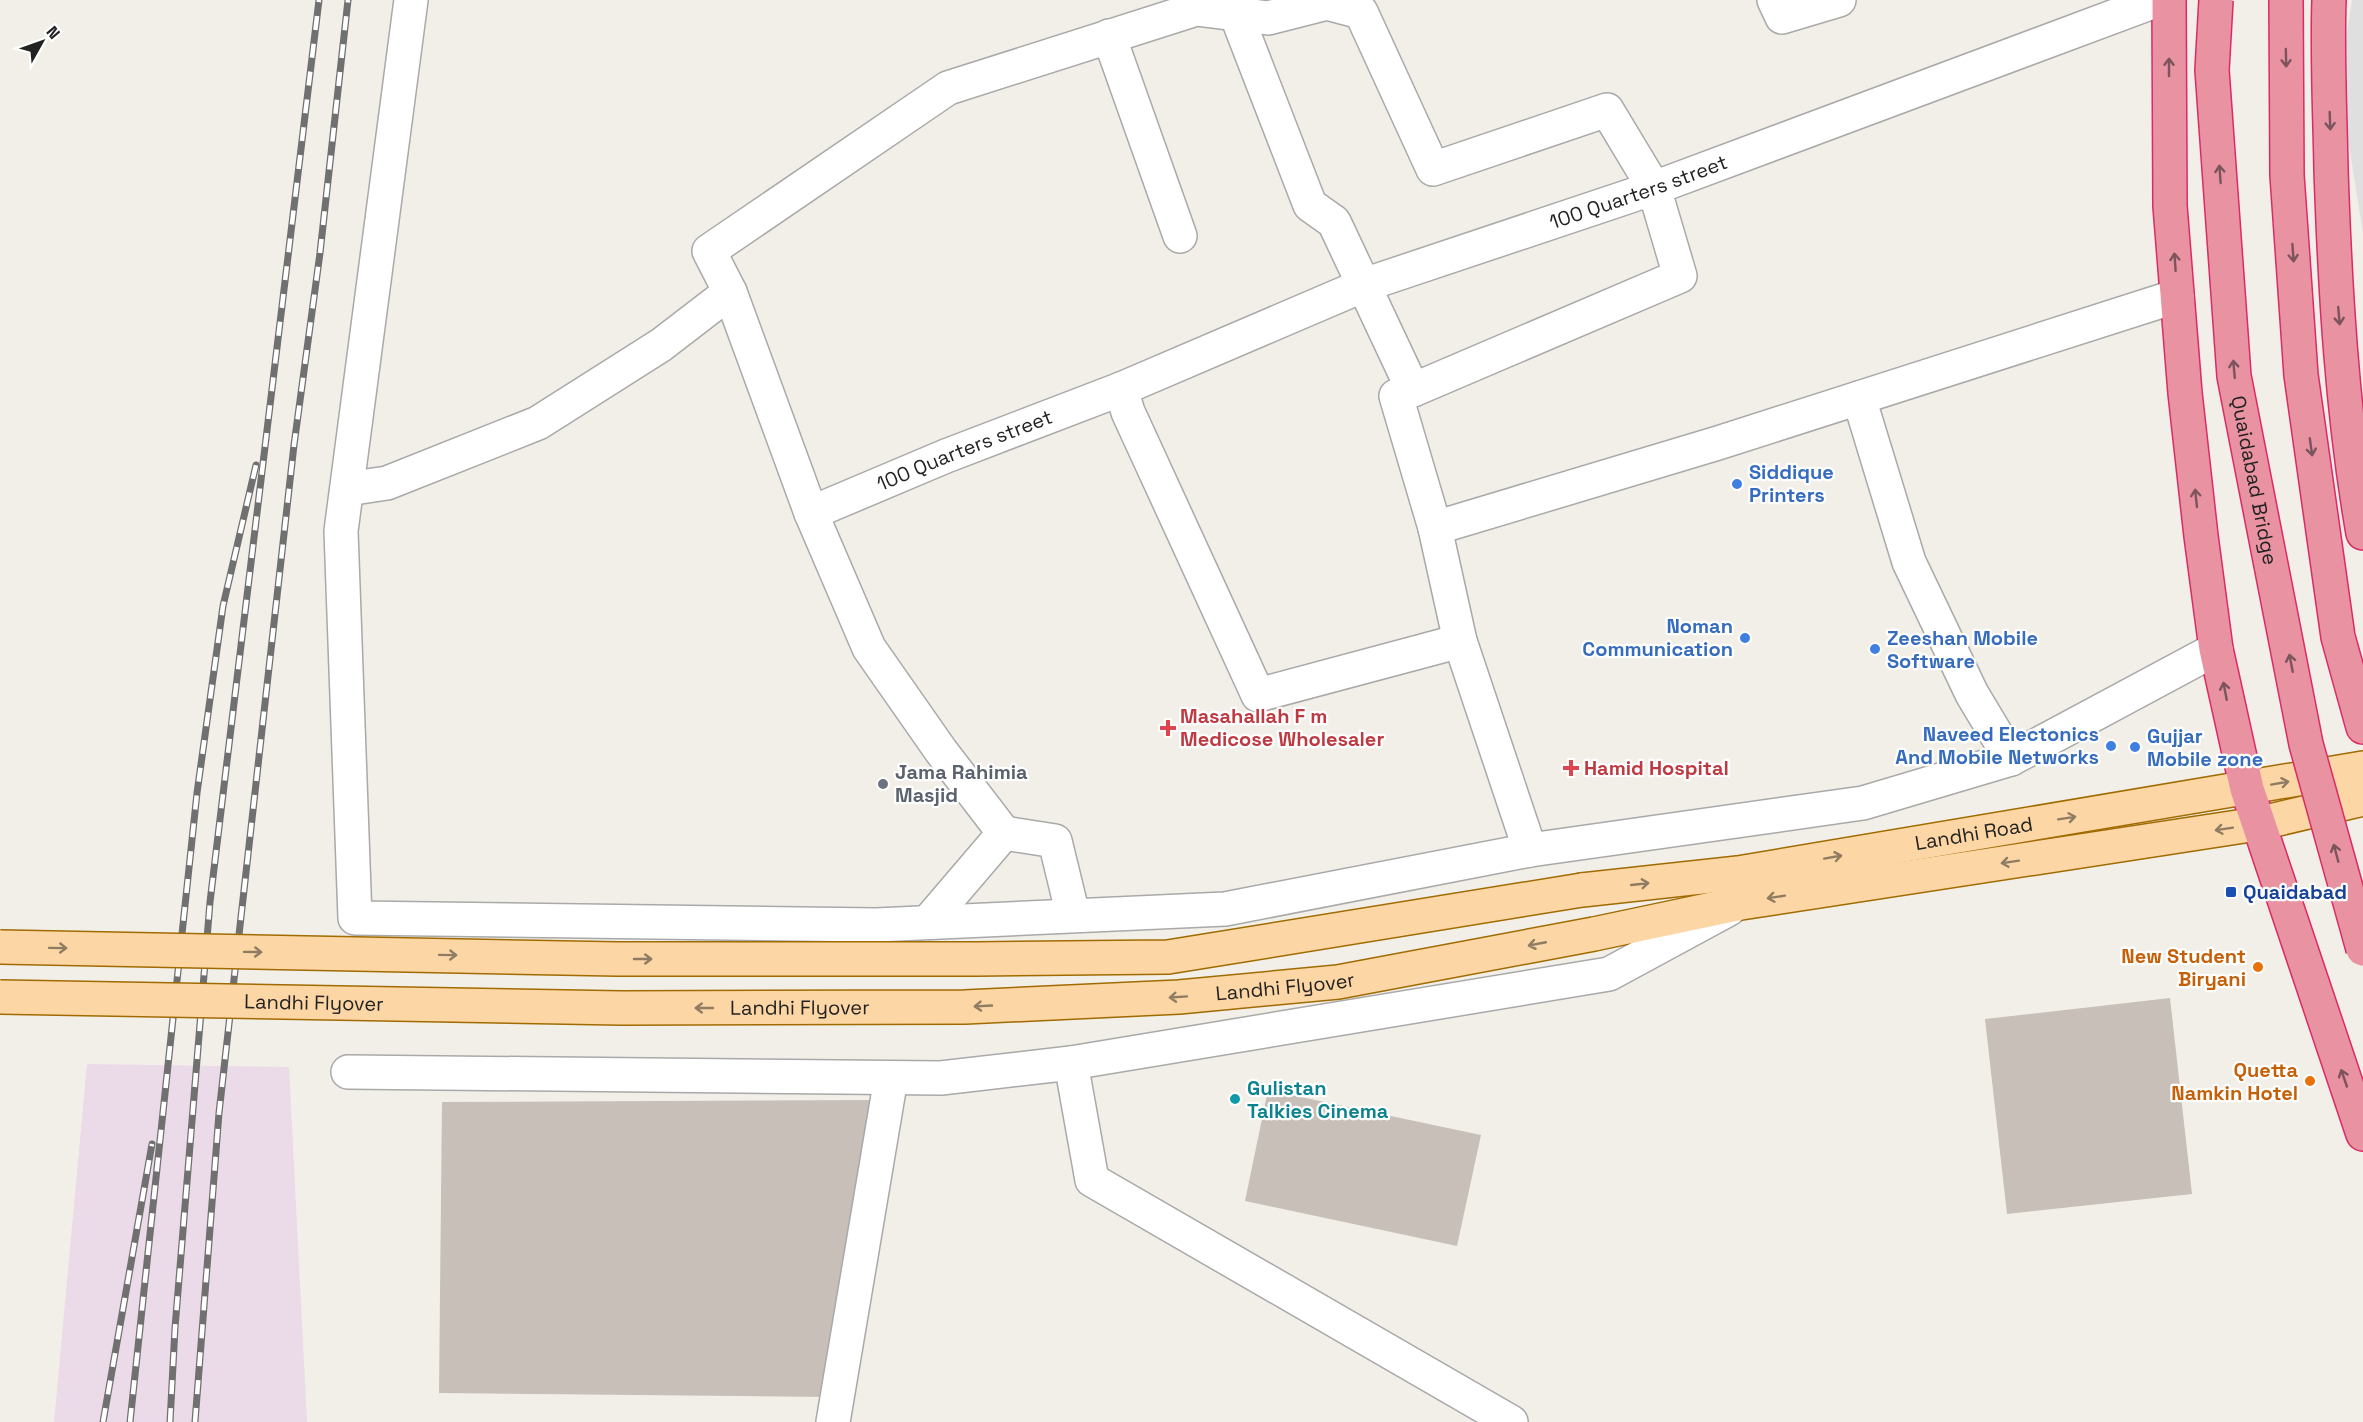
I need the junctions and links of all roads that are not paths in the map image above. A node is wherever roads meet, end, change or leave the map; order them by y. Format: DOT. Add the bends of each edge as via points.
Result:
graph roads {
  1 [pos="411,0"];
  2 [pos="1774,0"];
  3 [pos="1839,0"];
  4 [pos="2158,0"];
  5 [pos="2169,0"];
  6 [pos="2216,0"];
  7 [pos="2286,0"];
  8 [pos="2329,0"];
  9 [pos="1236,14"];
  10 [pos="1109,36"];
  11 [pos="1654,188"];
  12 [pos="1180,236"];
  13 [pos="1364,285"];
  14 [pos="730,292"];
  15 [pos="2177,296"];
  16 [pos="1413,390"];
  17 [pos="1859,398"];
  18 [pos="1125,401"];
  19 [pos="347,489"];
  20 [pos="811,513"];
  21 [pos="1435,528"];
  22 [pos="2363,533"];
  23 [pos="1460,641"];
  24 [pos="2216,649"];
  25 [pos="2363,727"];
  26 [pos="2011,759"];
  27 [pos="2363,768"];
  28 [pos="2247,789"];
  29 [pos="2363,799"];
  30 [pos="2258,824"];
  31 [pos="1004,833"];
  32 [pos="1530,850"];
  33 [pos="1741,903"];
  34 [pos="1073,915"];
  35 [pos="928,922"];
  36 [pos="0,947"];
  37 [pos="2363,950"];
  38 [pos="0,997"];
  39 [pos="1071,1063"];
  40 [pos="348,1072"];
  41 [pos="891,1078"];
  42 [pos="2363,1134"];
  43 [pos="832,1422"];
  44 [pos="1511,1422"];
  1 -- 19 [label="street"];
  2 -- 3 [label="street" via="1782,17"];
  4 -- 11 [label="street, 100 Quarters street"];
  15 -- 5 [label="highway, one-way" via="2170,206"];
  37 -- 6 [label="highway, Quaidabad Bridge, one-way, bridge" via="2306,744 2234,376 2212,70"];
  7 -- 25 [label="highway, one-way" via="2288,175 2301,375 2338,637"];
  8 -- 22 [label="highway, one-way" via="2334,259 2346,407"];
  9 -- 10 [label="street" via="1196,9"];
  9 -- 11 [label="street" via="1268,18 1327,3 1361,12 1433,169 1607,110"];
  9 -- 13 [label="street" via="1310,205 1334,222"];
  10 -- 12 [label="street"];
  10 -- 14 [label="street" via="948,88 709,251"];
  11 -- 13 [label="street, 100 Quarters street"];
  11 -- 16 [label="street" via="1680,276"];
  13 -- 16 [label="street"];
  13 -- 18 [label="street, 100 Quarters street"];
  14 -- 19 [label="street" via="660,345 538,423 387,483"];
  14 -- 20 [label="street"];
  15 -- 17 [label="street"];
  24 -- 15 [label="highway, one-way" via="2188,426"];
  16 -- 21 [label="street" via="1396,396"];
  17 -- 21 [label="street"];
  17 -- 26 [label="street" via="1909,562 1972,694"];
  18 -- 20 [label="street, 100 Quarters street" via="946,456"];
  18 -- 23 [label="street" via="1258,695"];
  19 -- 35 [label="street" via="341,531 355,918 876,925"];
  20 -- 31 [label="street" via="869,648"];
  21 -- 23 [label="street"];
  23 -- 32 [label="street"];
  24 -- 26 [label="street"];
  28 -- 24 [label="highway, one-way"];
  26 -- 32 [label="street" via="1863,803"];
  28 -- 27 [label="main road, Landhi Road, one-way"];
  28 -- 30 [label="highway"];
  36 -- 28 [label="main road, Landhi Road, one-way, bridge" via="616,958 1168,957 1582,890 1738,873"];
  29 -- 30 [label="main road"];
  30 -- 33 [label="main road, one-way"];
  42 -- 30 [label="highway, one-way"];
  31 -- 34 [label="street" via="1055,840"];
  31 -- 35 [label="street"];
  32 -- 34 [label="street" via="1225,909"];
  33 -- 38 [label="main road, Landhi Flyover, one-way, bridge" via="1338,982 1179,997 977,1006 621,1008"];
  33 -- 39 [label="street" via="1610,974"];
  34 -- 35 [label="street"];
  39 -- 41 [label="street" via="941,1078"];
  39 -- 44 [label="street" via="1092,1180"];
  40 -- 41 [label="street"];
  41 -- 43 [label="street"];
}
